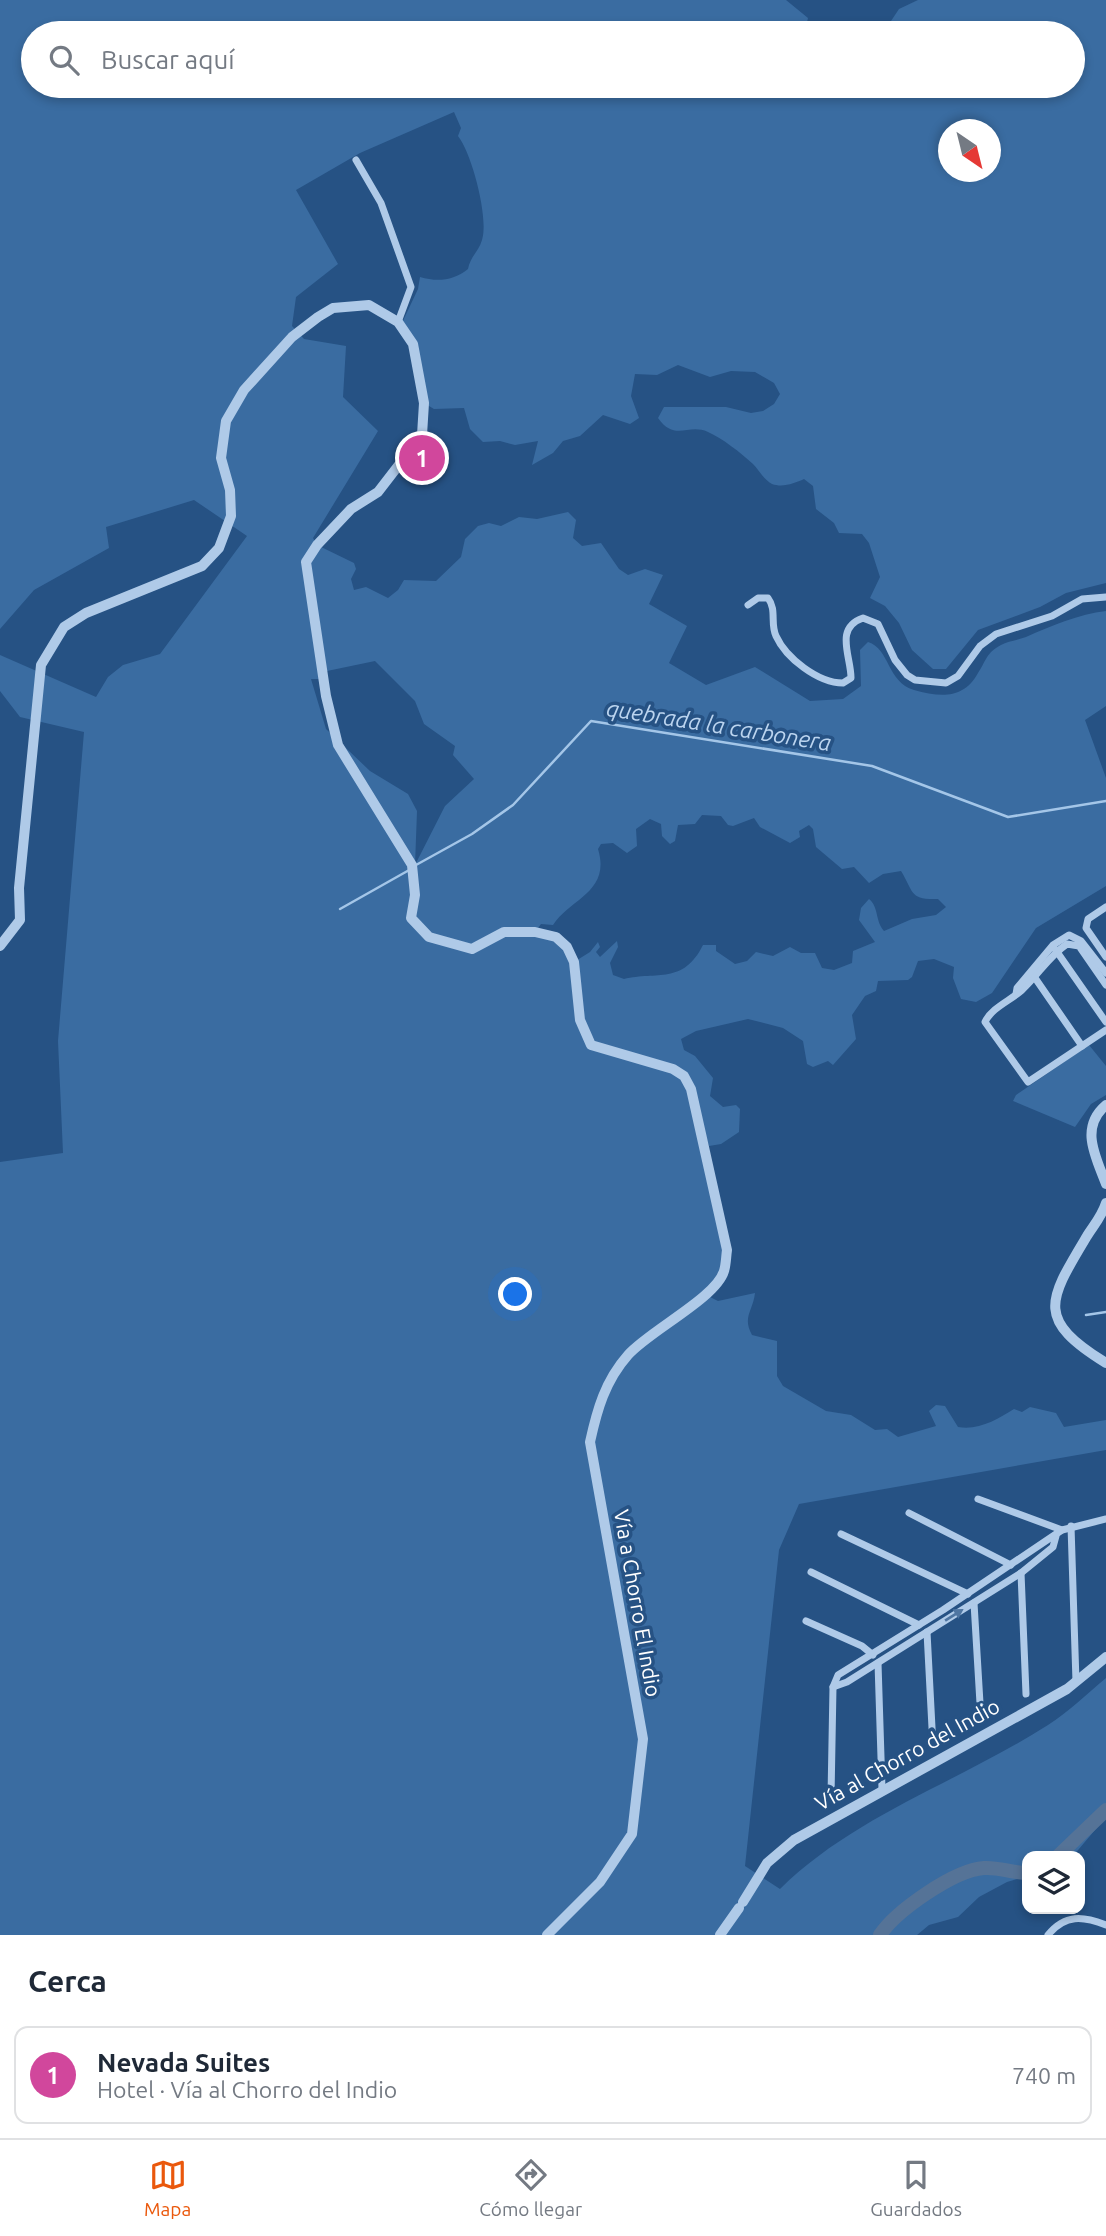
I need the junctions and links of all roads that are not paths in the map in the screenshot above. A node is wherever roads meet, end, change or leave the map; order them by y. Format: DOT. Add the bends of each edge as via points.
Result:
graph roads {
  1 [pos="356,160"];
  2 [pos="398,322"];
  3 [pos="1106,597"];
  4 [pos="748,604"];
  5 [pos="1106,907"];
  6 [pos="0,946"];
  7 [pos="1055,948"];
  8 [pos="1106,957"];
  9 [pos="1032,974"];
  10 [pos="1104,975"];
  11 [pos="1106,985"];
  12 [pos="1106,1022"];
  13 [pos="1106,1030"];
  14 [pos="1082,1046"];
  15 [pos="1106,1105"];
  16 [pos="1106,1184"];
  17 [pos="1106,1203"];
  18 [pos="1106,1363"];
  19 [pos="978,1499"];
  20 [pos="909,1513"];
  21 [pos="1106,1519"];
  22 [pos="1071,1526"];
  23 [pos="1059,1533"];
  24 [pos="841,1534"];
  25 [pos="1011,1566"];
  26 [pos="811,1572"];
  27 [pos="1021,1573"];
  28 [pos="968,1594"];
  29 [pos="974,1603"];
  30 [pos="806,1621"];
  31 [pos="919,1625"];
  32 [pos="927,1632"];
  33 [pos="873,1655"];
  34 [pos="1106,1657"];
  35 [pos="878,1662"];
  36 [pos="1076,1683"];
  37 [pos="833,1687"];
  38 [pos="1026,1695"];
  39 [pos="981,1720"];
  40 [pos="933,1747"];
  41 [pos="882,1789"];
  42 [pos="831,1797"];
  43 [pos="1106,1925"];
  44 [pos="547,1935"];
  45 [pos="720,1935"];
  46 [pos="1048,1935"];
  1 -- 2 [label="street" via="381,203 411,288"];
  2 -- 6 [label="street" via="369,305 354,305 333,308 292,337 244,390 226,421 221,458 231,516 219,548 202,566 86,613 64,627 51,646 41,665 19,888 20,920"];
  2 -- 44 [label="street, Vía a Chorro El Indio" via="414,344 424,404 422,435 378,492 351,509 306,562 338,745 412,865 415,895 411,918 429,937 471,949 504,932 556,937 574,962 580,1020 591,1045 684,1076 691,1089 727,1250 724,1273 706,1294 627,1355 608,1381 597,1409 590,1443 643,1739 632,1834 600,1882"];
  3 -- 4 [label="street" via="1082,599 1052,616 996,634 980,646 958,676 941,683 907,675 877,624 863,618 853,622 846,636 851,678 833,682 787,652 775,635 774,609 768,598"];
  5 -- 8 [label="street" via="1088,919 1086,928"];
  7 -- 9 [label="street"];
  7 -- 10 [label="street" via="1069,935 1076,937"];
  7 -- 12 [label="street"];
  9 -- 14 [label="street"];
  9 -- 14 [label="street" via="985,1022 1025,1081 1032,1082"];
  10 -- 11 [label="street"];
  13 -- 14 [label="street"];
  15 -- 16 [label="street" via="1094,1120 1091,1137"];
  17 -- 18 [label="street" via="1053,1307 1064,1332"];
  19 -- 23 [label="street"];
  20 -- 25 [label="street"];
  21 -- 22 [label="street"];
  22 -- 23 [label="street"];
  22 -- 36 [label="street"];
  23 -- 25 [label="street"];
  23 -- 27 [label="street" via="1053,1547"];
  24 -- 28 [label="street"];
  25 -- 28 [label="street"];
  26 -- 31 [label="street"];
  27 -- 29 [label="street"];
  27 -- 38 [label="street"];
  28 -- 31 [label="street"];
  32 -- 29 [label="street, one-way"];
  29 -- 39 [label="street"];
  30 -- 33 [label="street"];
  31 -- 33 [label="street"];
  32 -- 35 [label="street"];
  32 -- 40 [label="street"];
  33 -- 37 [label="street" via="838,1675"];
  34 -- 36 [label="street, Vía al Chorro del Indio"];
  35 -- 37 [label="street"];
  35 -- 41 [label="street"];
  36 -- 41 [label="street, Vía al Chorro del Indio"];
  37 -- 42 [label="street"];
  41 -- 45 [label="street, Vía al Chorro del Indio" via="779,1851"];
  43 -- 46 [label="street" via="1077,1916"];
}
